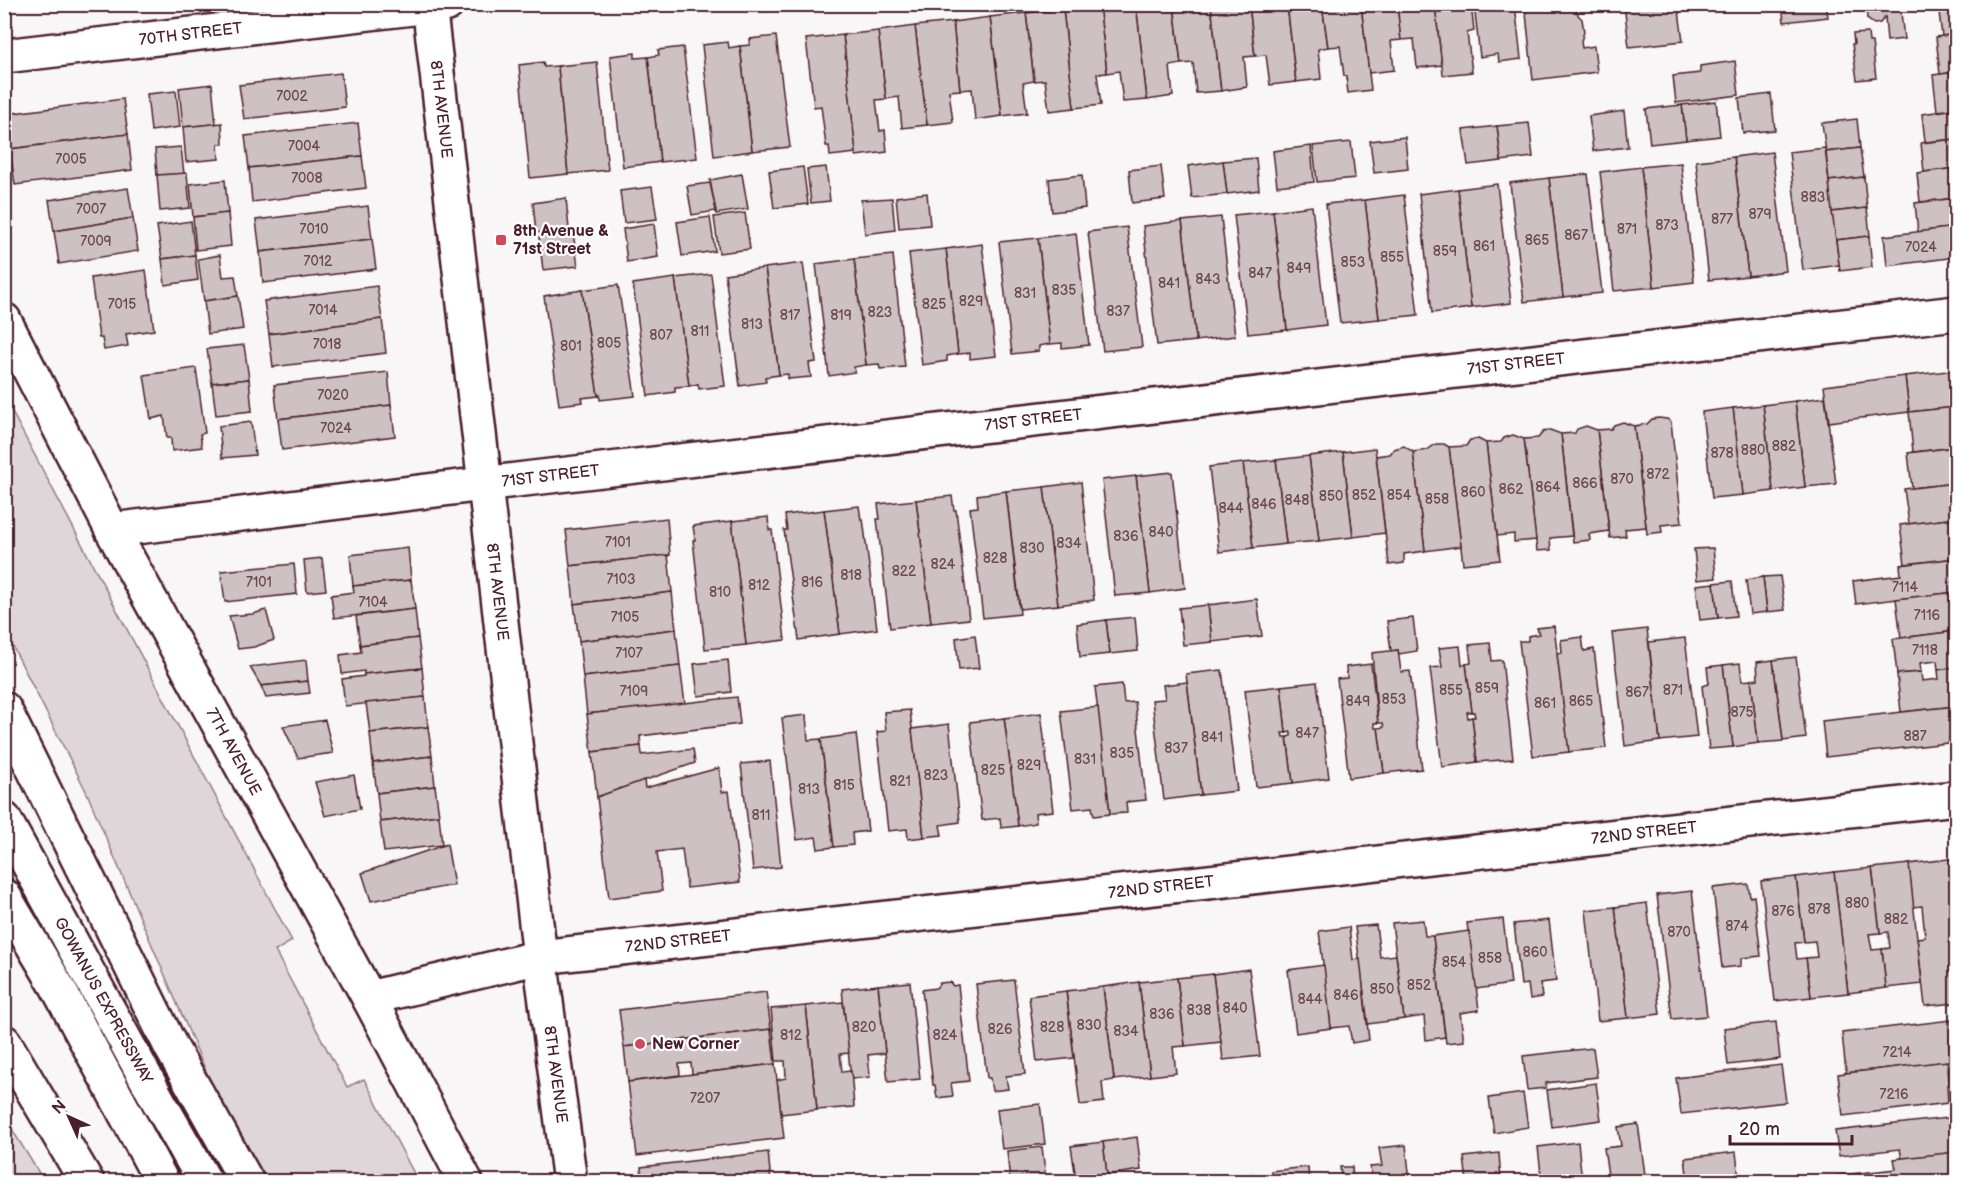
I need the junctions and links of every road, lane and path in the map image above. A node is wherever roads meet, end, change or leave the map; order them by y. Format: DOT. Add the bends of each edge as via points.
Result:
graph roads {
  1 [pos="435,5"];
  2 [pos="4,56"];
  3 [pos="1956,313"];
  4 [pos="4,320"];
  5 [pos="484,484"];
  6 [pos="112,530"];
  7 [pos="4,709"];
  8 [pos="1956,798"];
  9 [pos="4,819"];
  10 [pos="4,896"];
  11 [pos="540,957"];
  12 [pos="369,998"];
  13 [pos="4,1042"];
  14 [pos="87,1182"];
  15 [pos="162,1182"];
  16 [pos="206,1182"];
  17 [pos="247,1182"];
  18 [pos="466,1182"];
  19 [pos="570,1182"];
  1 -- 2 [label="main road, 70TH STREET"];
  1 -- 5 [label="main road, 8TH AVENUE"];
  3 -- 5 [label="main road, 71ST STREET"];
  4 -- 6 [label="main road, 7TH AVENUE"];
  5 -- 6 [label="main road, 71ST STREET"];
  5 -- 11 [label="main road, 8TH AVENUE"];
  6 -- 12 [label="main road, 7TH AVENUE"];
  7 -- 17 [label="main road" via="171,1047"];
  8 -- 11 [label="main road, 72ND STREET"];
  9 -- 16 [label="main road, GOWANUS EXPRESSWAY"];
  10 -- 15 [label="main road"];
  11 -- 12 [label="main road, 72ND STREET"];
  11 -- 19 [label="main road, 8TH AVENUE"];
  12 -- 18 [label="main road, 7TH AVENUE"];
  13 -- 14 [label="main road"];
}
